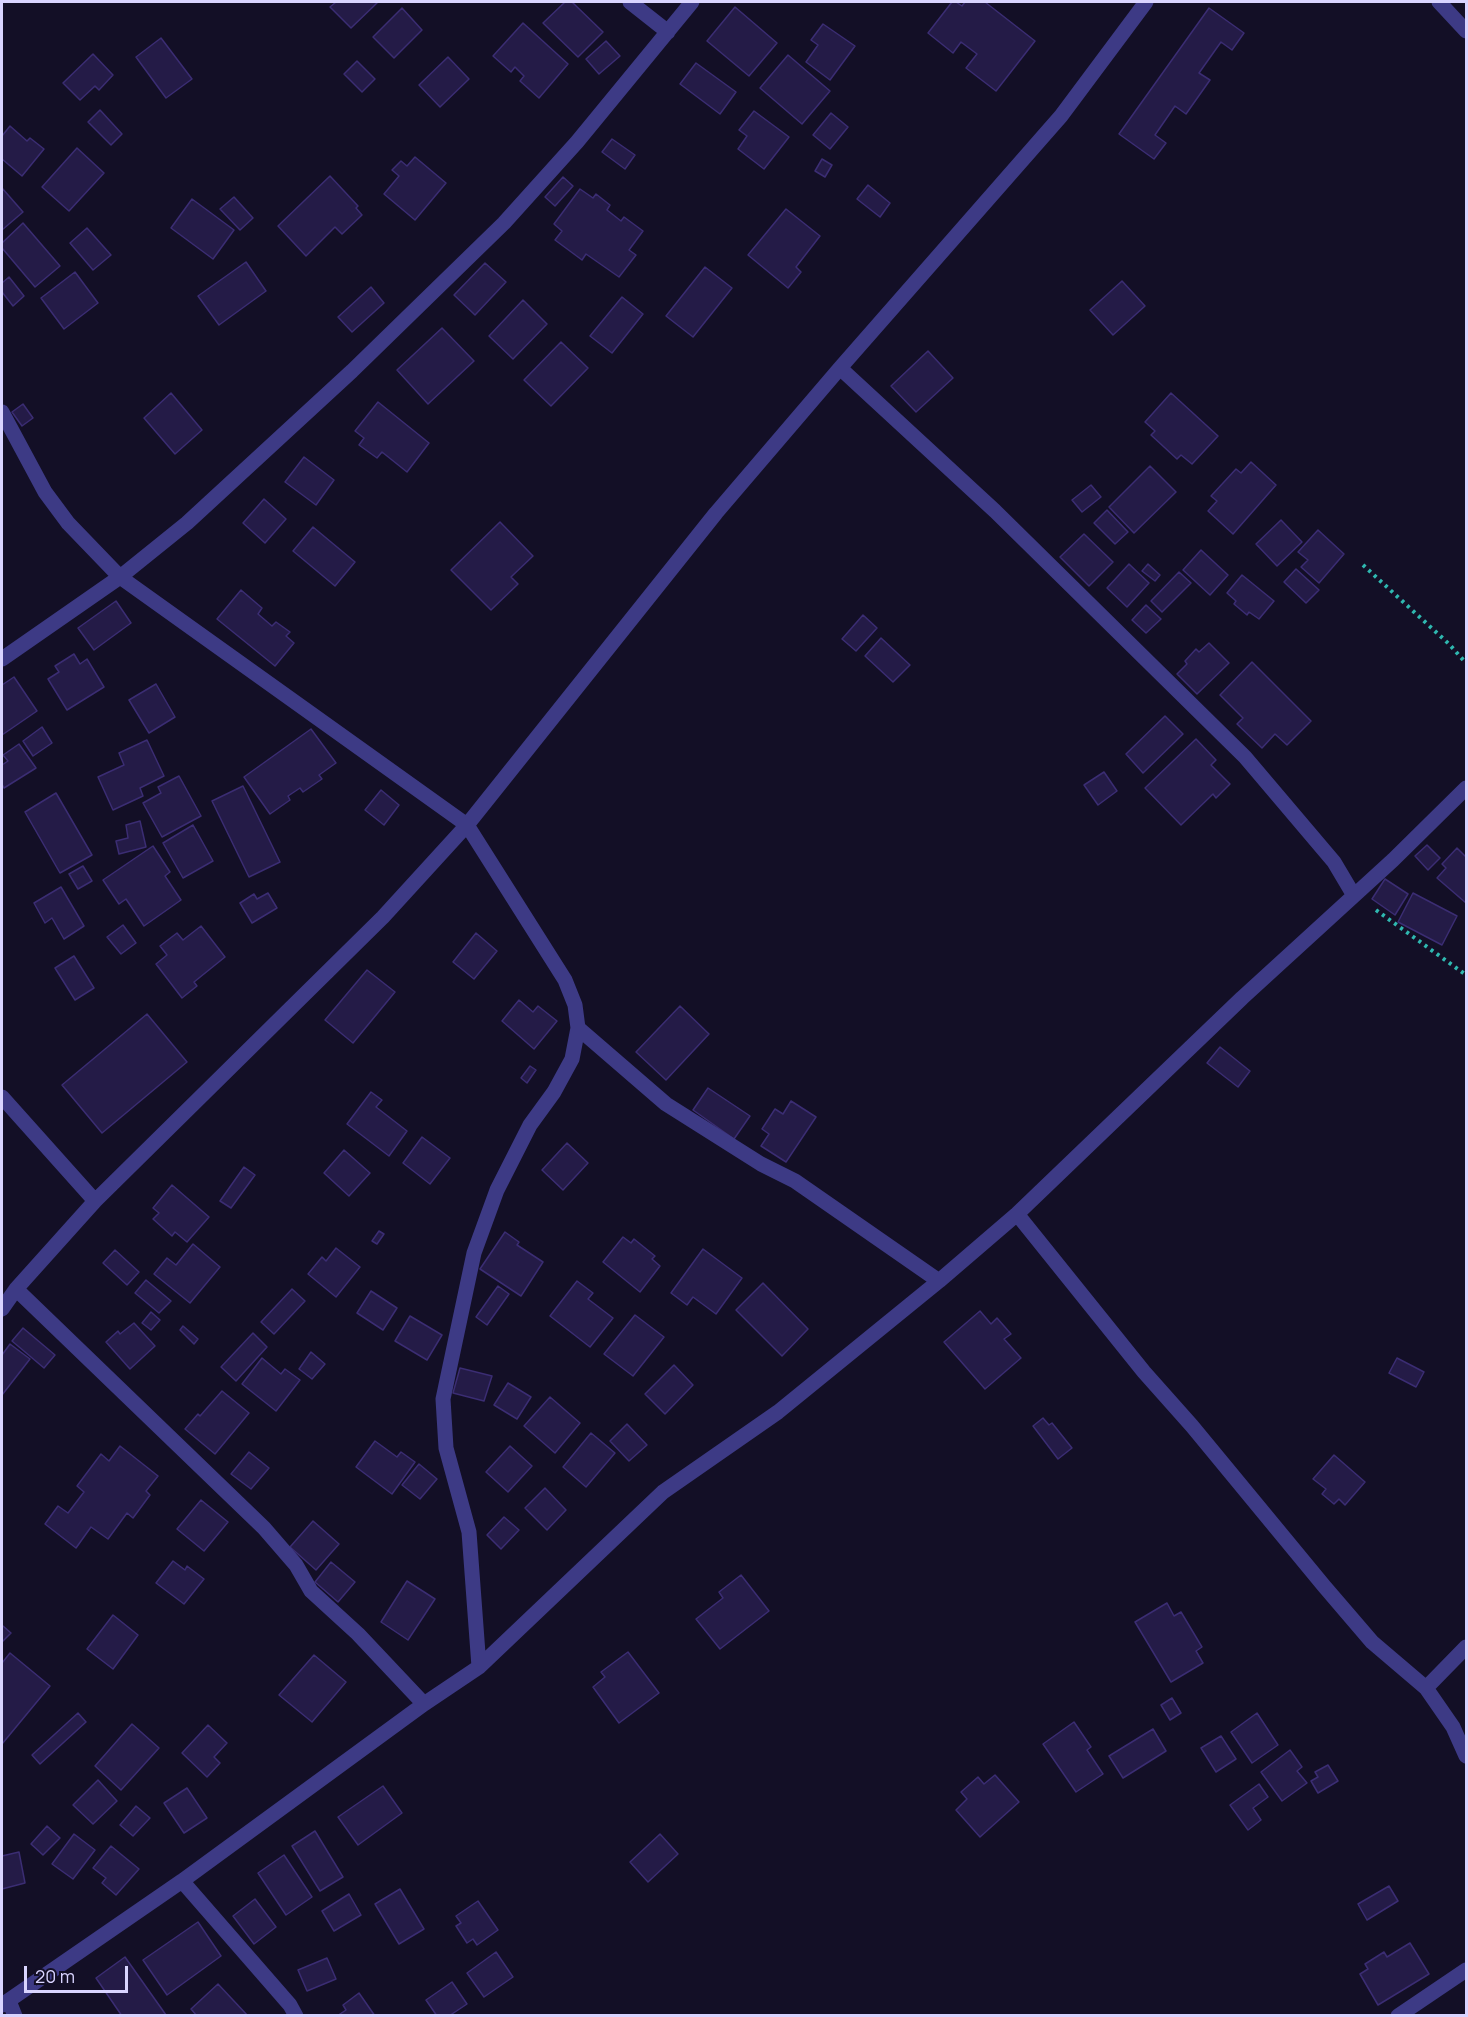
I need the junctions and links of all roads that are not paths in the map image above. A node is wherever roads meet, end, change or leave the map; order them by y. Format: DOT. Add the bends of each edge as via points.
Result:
graph roads {
  1 [pos="630,2"];
  2 [pos="692,2"];
  3 [pos="1146,2"];
  4 [pos="1439,2"];
  5 [pos="1467,31"];
  6 [pos="668,32"];
  7 [pos="840,368"];
  8 [pos="2,412"];
  9 [pos="120,577"];
  10 [pos="2,659"];
  11 [pos="1467,788"];
  12 [pos="467,825"];
  13 [pos="1353,894"];
  14 [pos="579,1028"];
  15 [pos="2,1097"];
  16 [pos="95,1202"];
  17 [pos="1017,1214"];
  18 [pos="939,1281"];
  19 [pos="16,1289"];
  20 [pos="2,1309"];
  21 [pos="1467,1647"];
  22 [pos="479,1667"];
  23 [pos="1426,1688"];
  24 [pos="424,1704"];
  25 [pos="1467,1756"];
  26 [pos="182,1881"];
  27 [pos="1467,1970"];
  28 [pos="5,2003"];
  29 [pos="15,2016"];
  30 [pos="296,2016"];
  31 [pos="1398,2016"];
  1 -- 6 [label="street"];
  2 -- 6 [label="street"];
  3 -- 7 [label="street" via="1060,116"];
  4 -- 5 [label="street"];
  6 -- 9 [label="street" via="504,223 335,387 187,523"];
  7 -- 12 [label="street" via="657,585"];
  7 -- 13 [label="street" via="995,511 1245,757 1334,862"];
  8 -- 9 [label="street" via="45,492 68,524"];
  9 -- 10 [label="street"];
  9 -- 12 [label="street"];
  11 -- 13 [label="street"];
  12 -- 14 [label="street" via="565,980"];
  12 -- 16 [label="street" via="383,917"];
  13 -- 17 [label="street"];
  14 -- 18 [label="street" via="666,1104 795,1181"];
  14 -- 22 [label="street" via="572,1059 530,1125 498,1190 478,1243 442,1399 446,1448 469,1532"];
  15 -- 16 [label="street"];
  16 -- 19 [label="street"];
  17 -- 18 [label="street"];
  17 -- 23 [label="street" via="1344,1610 1372,1642"];
  18 -- 22 [label="street" via="778,1412 663,1492"];
  19 -- 20 [label="street"];
  19 -- 24 [label="street" via="264,1528 296,1565 311,1591"];
  21 -- 23 [label="street"];
  22 -- 24 [label="street"];
  23 -- 25 [label="street"];
  24 -- 26 [label="street"];
  26 -- 28 [label="street"];
  26 -- 30 [label="street"];
  27 -- 31 [label="street"];
  28 -- 29 [label="street"];
}
